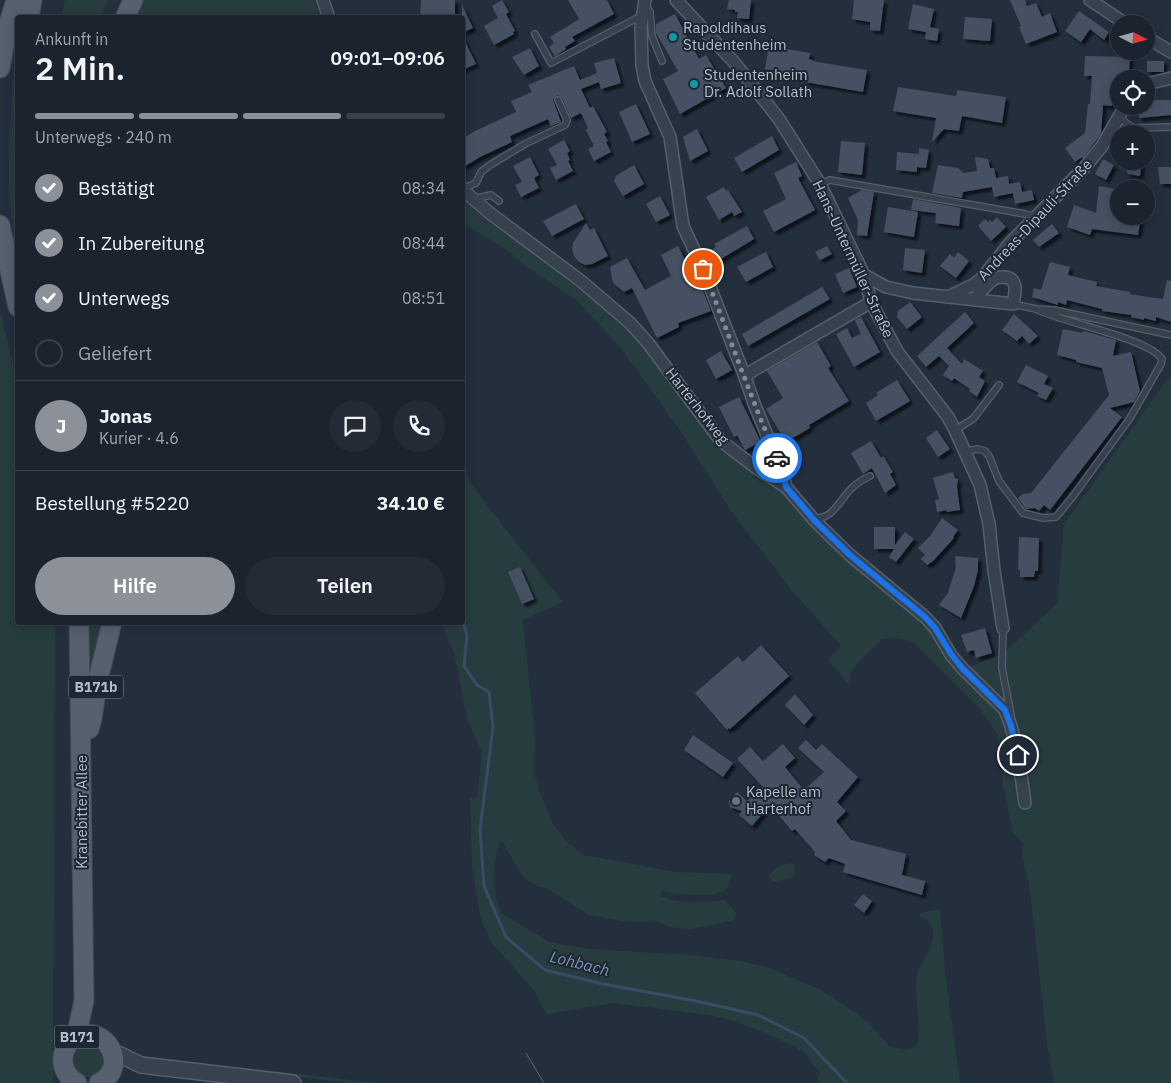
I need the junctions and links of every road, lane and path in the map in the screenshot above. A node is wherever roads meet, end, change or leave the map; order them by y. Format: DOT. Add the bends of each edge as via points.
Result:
graph roads {
  1 [pos="16,0"];
  2 [pos="32,0"];
  3 [pos="133,0"];
  4 [pos="138,0"];
  5 [pos="323,0"];
  6 [pos="676,0"];
  7 [pos="1090,0"];
  8 [pos="644,6"];
  9 [pos="30,15"];
  10 [pos="127,15"];
  11 [pos="128,15"];
  12 [pos="328,15"];
  13 [pos="1112,15"];
  14 [pos="535,34"];
  15 [pos="1155,43"];
  16 [pos="1171,52"];
  17 [pos="662,61"];
  18 [pos="0,68"];
  19 [pos="1171,78"];
  20 [pos="1155,82"];
  21 [pos="558,100"];
  22 [pos="1118,117"];
  23 [pos="1171,127"];
  24 [pos="820,184"];
  25 [pos="465,188"];
  26 [pos="465,192"];
  27 [pos="473,199"];
  28 [pos="498,201"];
  29 [pos="1035,217"];
  30 [pos="0,225"];
  31 [pos="864,275"];
  32 [pos="15,293"];
  33 [pos="948,297"];
  34 [pos="974,300"];
  35 [pos="871,302"];
  36 [pos="1013,304"];
  37 [pos="1036,309"];
  38 [pos="1171,335"];
  39 [pos="745,377"];
  40 [pos="999,386"];
  41 [pos="955,430"];
  42 [pos="966,451"];
  43 [pos="870,476"];
  44 [pos="786,487"];
  45 [pos="812,518"];
  46 [pos="79,625"];
  47 [pos="111,625"];
  48 [pos="1003,628"];
  49 [pos="1011,726"];
  50 [pos="82,752"];
  51 [pos="1025,803"];
  52 [pos="84,1001"];
  53 [pos="97,1036"];
  54 [pos="76,1037"];
  55 [pos="112,1052"];
  56 [pos="141,1065"];
  57 [pos="105,1078"];
  58 [pos="78,1083"];
  59 [pos="293,1083"];
  1 -- 18 [label="main road"];
  2 -- 9 [label="main road"];
  3 -- 10 [label="main road"];
  4 -- 11 [label="street"];
  5 -- 12 [label="street"];
  6 -- 24 [label="street, Hans-Untermüller-Straße" via="749,80 779,119"];
  7 -- 13 [label="street"];
  8 -- 14 [label="lane" via="551,63"];
  8 -- 17 [label="lane" via="650,12 652,36"];
  8 -- 39 [label="street" via="641,27 645,82 670,137 683,226"];
  15 -- 16 [label="street"];
  19 -- 20 [label="street"];
  21 -- 25 [label="lane" via="567,120 565,126 490,165 481,172 476,183"];
  22 -- 23 [label="lane" via="1133,128"];
  22 -- 29 [label="street, Andreas-Dipauli-Straße" via="1102,146 1084,168"];
  24 -- 29 [label="lane" via="830,180"];
  24 -- 31 [label="street, Hans-Untermüller-Straße"];
  26 -- 27 [label="street, Harterhofweg"];
  27 -- 28 [label="lane" via="491,195"];
  27 -- 44 [label="street, Harterhofweg" via="576,277 630,323 721,441"];
  29 -- 33 [label="street, Andreas-Dipauli-Straße" via="981,279"];
  30 -- 32 [label="main road"];
  31 -- 33 [label="street" via="886,287"];
  31 -- 35 [label="street, Hans-Untermüller-Straße"];
  33 -- 34 [label="street"];
  34 -- 36 [label="street"];
  34 -- 36 [label="street" via="994,278 1003,277 1014,282"];
  35 -- 39 [label="street"];
  35 -- 41 [label="street, Hans-Untermüller-Straße" via="897,351"];
  36 -- 37 [label="lane"];
  37 -- 38 [label="lane"];
  37 -- 42 [label="lane" via="1151,350 1161,356 1161,364 1130,418 1056,517 1023,514 999,481 986,451"];
  39 -- 44 [label="street"];
  40 -- 41 [label="lane" via="973,419"];
  41 -- 42 [label="street, Hans-Untermüller-Straße"];
  42 -- 48 [label="street, Hans-Untermüller-Straße" via="980,485 990,524"];
  43 -- 45 [label="lane" via="852,487 828,515"];
  44 -- 45 [label="street, Harterhofweg"];
  45 -- 49 [label="street, Harterhofweg" via="851,556 925,617 963,669 1005,710"];
  46 -- 50 [label="main road, Kranebitter Allee / B171"];
  47 -- 50 [label="main road, B171b"];
  48 -- 49 [label="lane" via="1002,668"];
  49 -- 51 [label="street, Harterhofweg"];
  50 -- 52 [label="main road, Kranebitter Allee / B171"];
  52 -- 53 [label="main road, Kranebitter Allee / B171"];
  52 -- 54 [label="main road, Kranebitter Allee / B171"];
  53 -- 54 [label="main road, B171"];
  53 -- 55 [label="main road, B171" via="104,1039"];
  54 -- 58 [label="main road, B171" via="65,1048 63,1064 67,1074"];
  55 -- 56 [label="street"];
  55 -- 57 [label="main road, B171" via="113,1065"];
  56 -- 57 [label="street"];
  56 -- 59 [label="street"];
}
